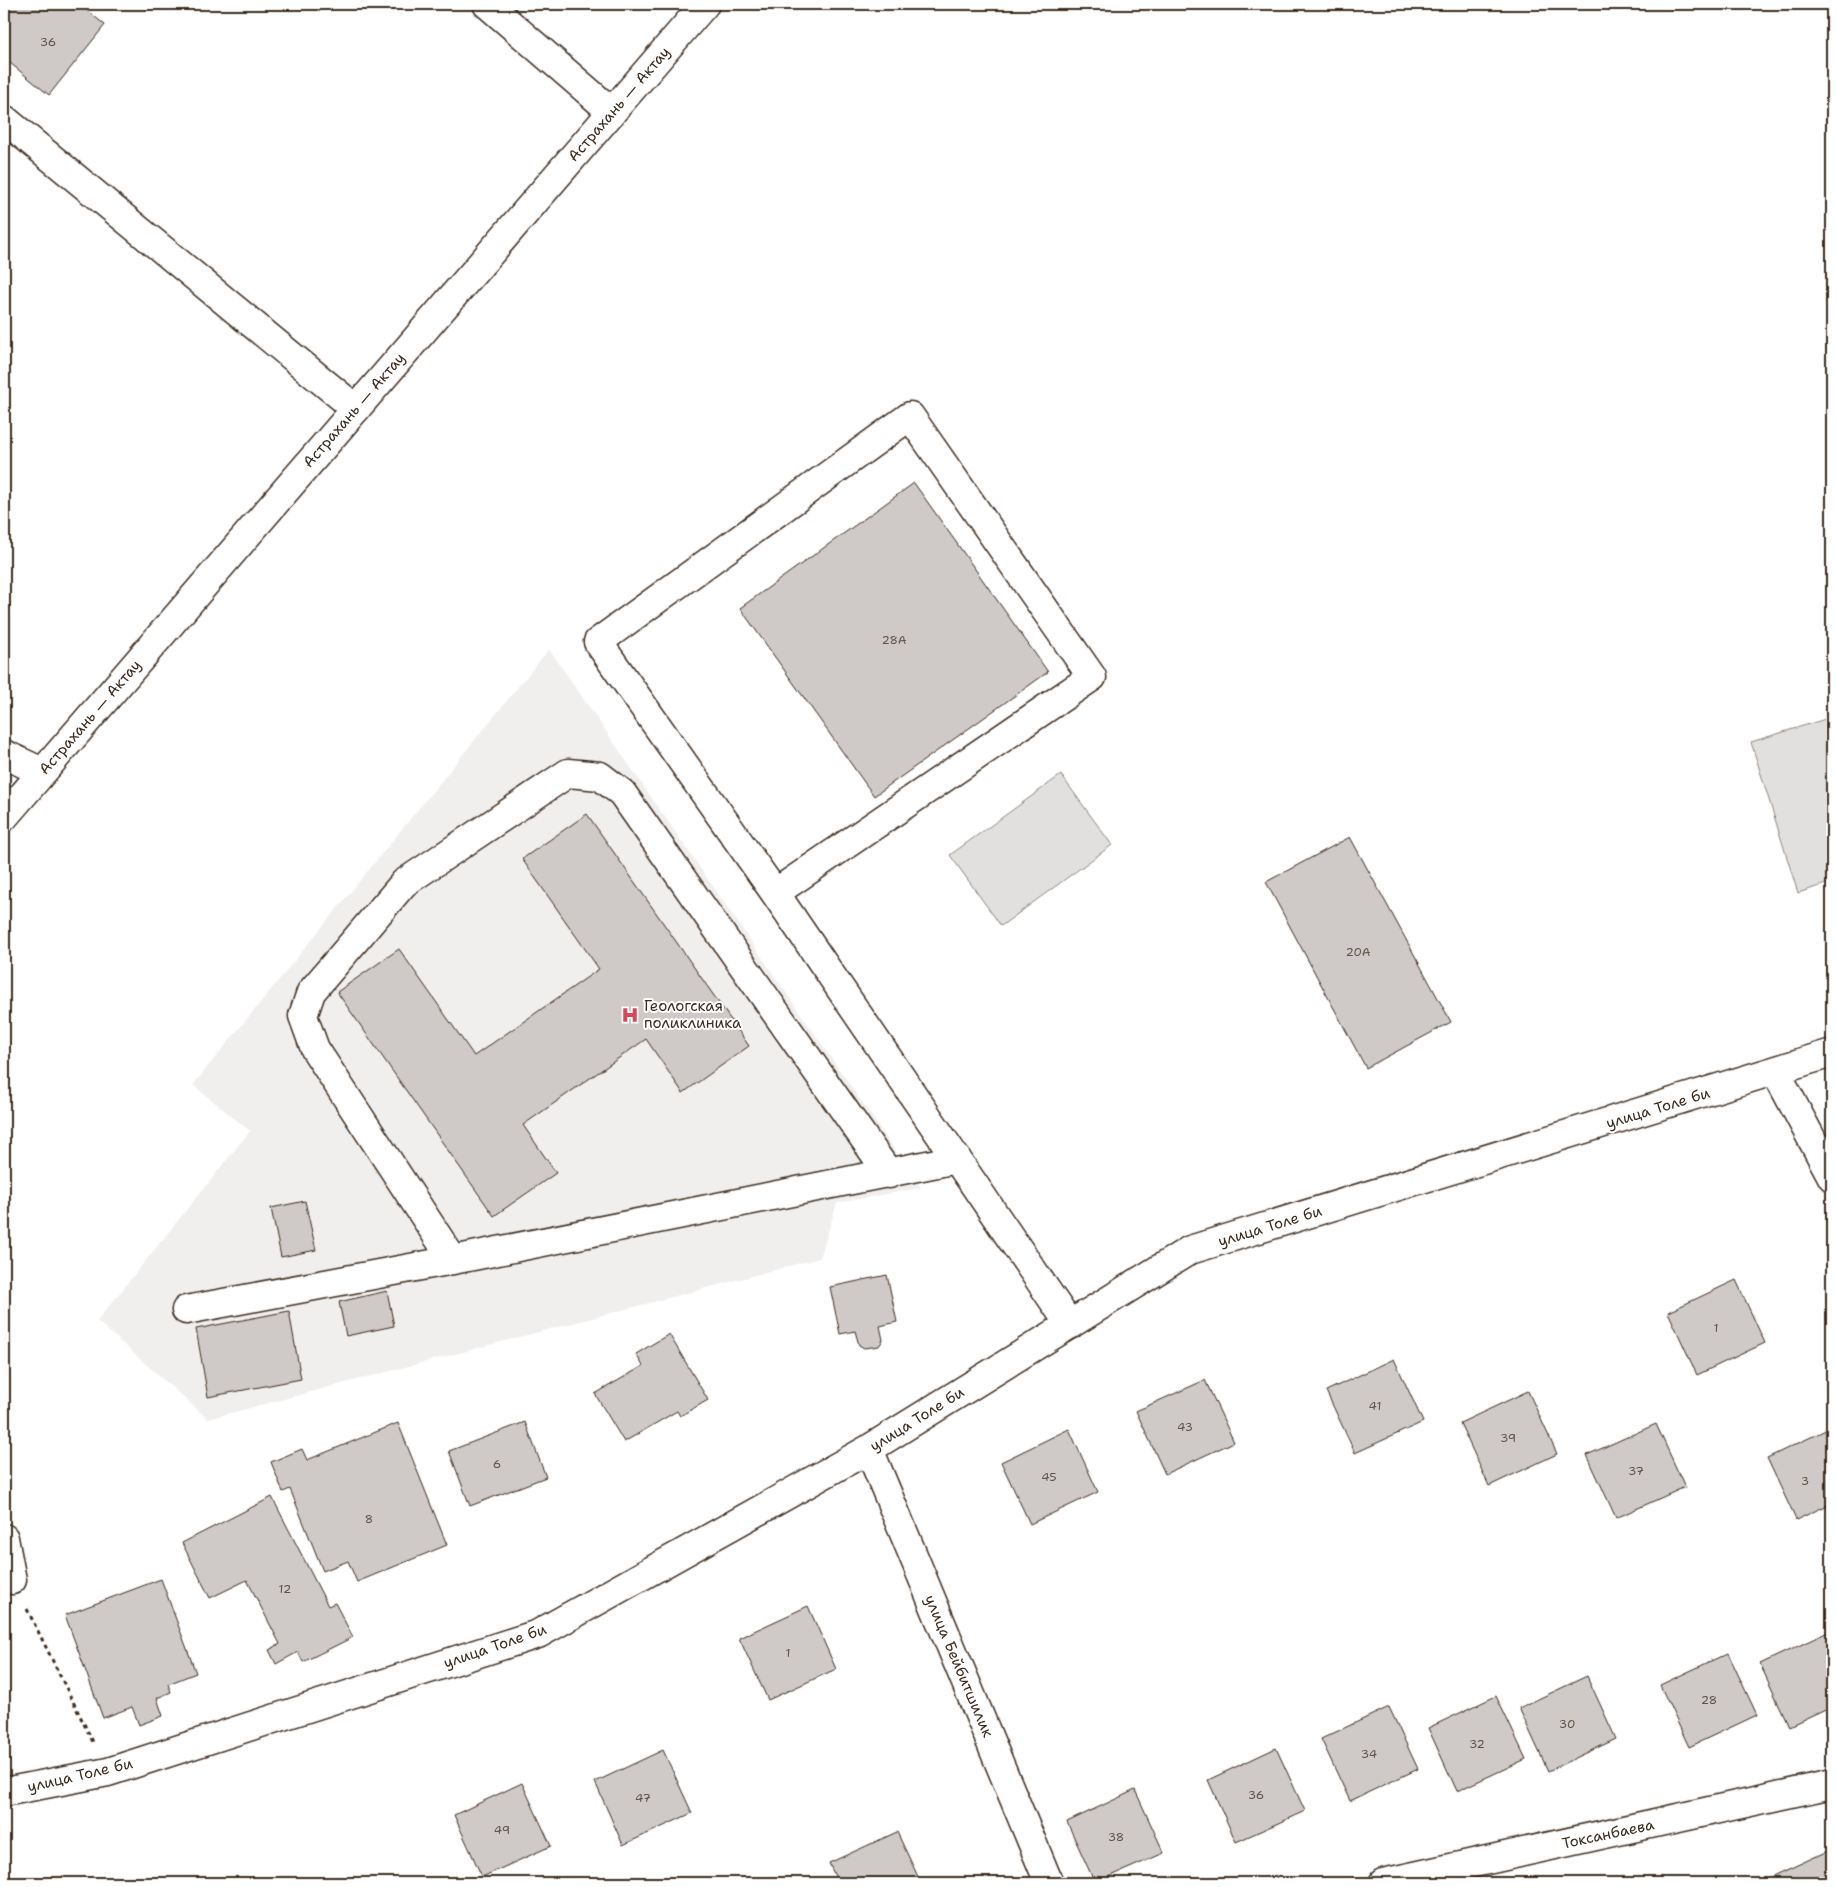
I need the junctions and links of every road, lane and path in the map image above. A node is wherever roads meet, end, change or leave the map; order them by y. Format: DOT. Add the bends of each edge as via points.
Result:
graph roads {
  1 [pos="487,4"];
  2 [pos="704,4"];
  3 [pos="612,112"];
  4 [pos="4,119"];
  5 [pos="356,409"];
  6 [pos="4,754"];
  7 [pos="42,772"];
  8 [pos="4,817"];
  9 [pos="775,893"];
  10 [pos="1832,1053"];
  11 [pos="1776,1072"];
  12 [pos="957,1159"];
  13 [pos="889,1174"];
  14 [pos="1832,1177"];
  15 [pos="452,1260"];
  16 [pos="186,1310"];
  17 [pos="1070,1325"];
  18 [pos="868,1449"];
  19 [pos="4,1538"];
  20 [pos="12,1580"];
  21 [pos="108,1772"];
  22 [pos="1832,1784"];
  23 [pos="4,1792"];
  24 [pos="1049,1883"];
  25 [pos="1383,1883"];
  1 -- 3 [label="main road"];
  2 -- 3 [label="main road, Астрахань — Актау"];
  3 -- 5 [label="main road, Астрахань — Актау"];
  4 -- 5 [label="main road"];
  5 -- 7 [label="main road, Астрахань — Актау"];
  6 -- 7 [label="main road"];
  7 -- 8 [label="main road, Астрахань — Актау"];
  9 -- 9 [label="main road" via="598,642 910,416 1092,677"];
  9 -- 12 [label="main road"];
  10 -- 11 [label="main road, улица Толе би"];
  11 -- 14 [label="main road"];
  11 -- 17 [label="main road, улица Толе би" via="1190,1250"];
  12 -- 13 [label="main road"];
  12 -- 17 [label="main road"];
  13 -- 15 [label="main road"];
  13 -- 15 [label="main road" via="622,793 600,776 568,774 404,883 311,992 303,1016 315,1049"];
  15 -- 16 [label="main road"];
  17 -- 18 [label="main road, улица Толе би"];
  18 -- 21 [label="main road, улица Толе би" via="538,1634"];
  18 -- 24 [label="main road, улица Бейбитшилик"];
  19 -- 20 [label="main road"];
  20 -- 21 [label="path"];
  21 -- 23 [label="main road, улица Толе би"];
  22 -- 25 [label="main road, Токсанбаева"];
}
